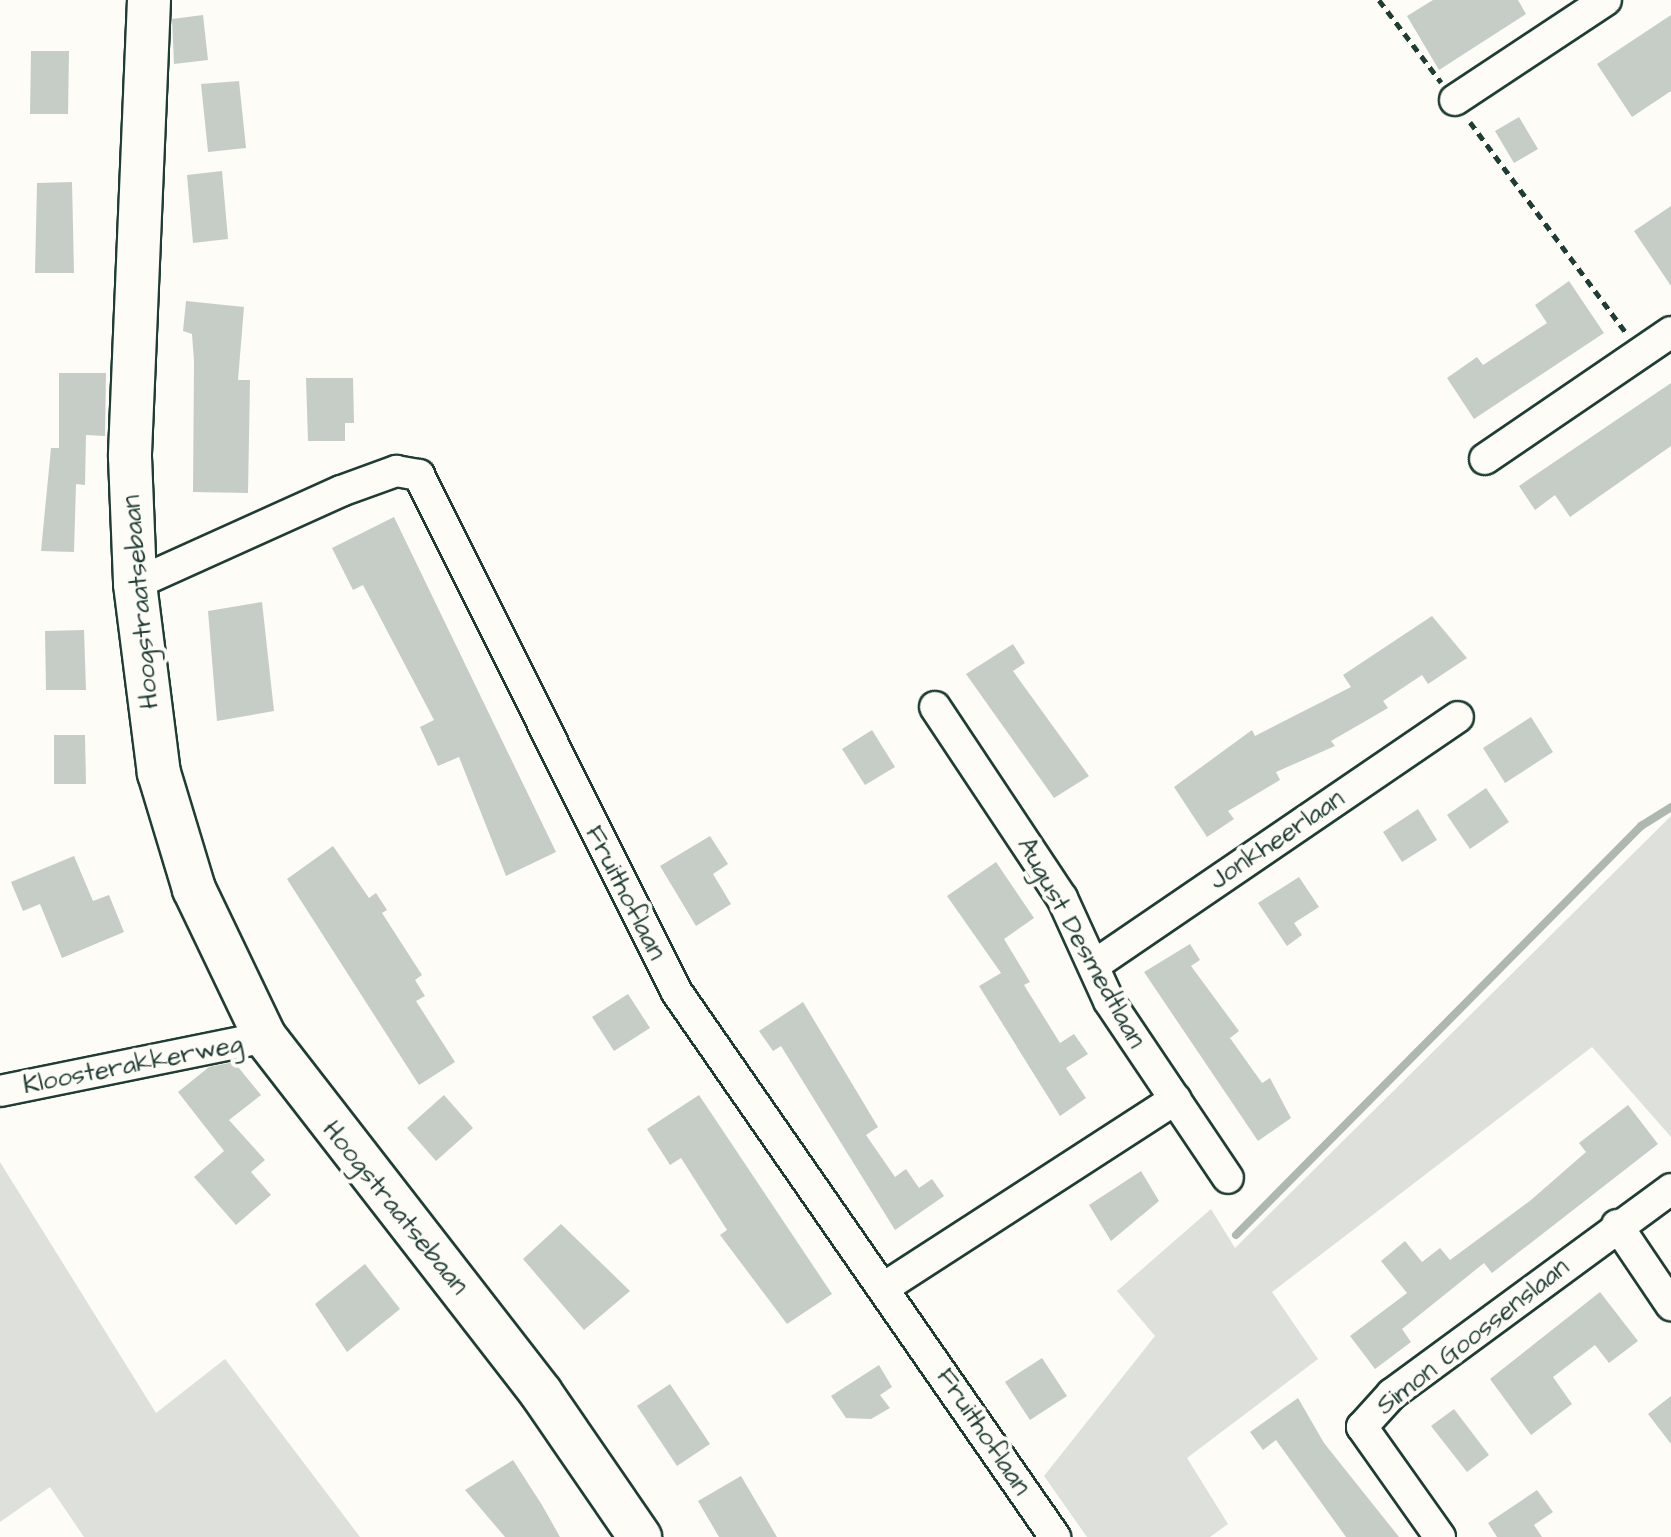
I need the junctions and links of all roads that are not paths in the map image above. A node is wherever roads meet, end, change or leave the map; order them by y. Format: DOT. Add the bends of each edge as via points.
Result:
graph roads {
  1 [pos="149,0"];
  2 [pos="1606,0"];
  3 [pos="1455,100"];
  4 [pos="1663,337"];
  5 [pos="1485,459"];
  6 [pos="135,584"];
  7 [pos="935,707"];
  8 [pos="1458,717"];
  9 [pos="1096,964"];
  10 [pos="265,1037"];
  11 [pos="0,1091"];
  12 [pos="1176,1099"];
  13 [pos="1228,1178"];
  14 [pos="1671,1189"];
  15 [pos="1617,1225"];
  16 [pos="885,1287"];
  17 [pos="1671,1305"];
  18 [pos="640,1537"];
  19 [pos="1055,1537"];
  20 [pos="1440,1537"];
  1 -- 6 [label="main road, Hoogstraatsebaan" via="130,457"];
  2 -- 3 [label="street"];
  4 -- 5 [label="street"];
  6 -- 10 [label="main road, Hoogstraatsebaan" via="159,773 194,889"];
  6 -- 16 [label="street, Fruithoflaan" via="341,491 396,471 419,475 676,991"];
  7 -- 9 [label="street, August Desmedtlaan" via="1062,898"];
  8 -- 9 [label="street, Jonkheerlaan"];
  9 -- 12 [label="street, August Desmedtlaan" via="1109,1001"];
  10 -- 11 [label="street, Kloosterakkerweg"];
  10 -- 18 [label="main road, Hoogstraatsebaan" via="541,1393"];
  12 -- 13 [label="street, August Desmedtlaan"];
  12 -- 16 [label="street"];
  14 -- 15 [label="street, Simon Goossenslaan"];
  15 -- 17 [label="street"];
  15 -- 20 [label="street, Simon Goossenslaan" via="1392,1394 1362,1427"];
  16 -- 19 [label="street, Fruithoflaan"];
}
